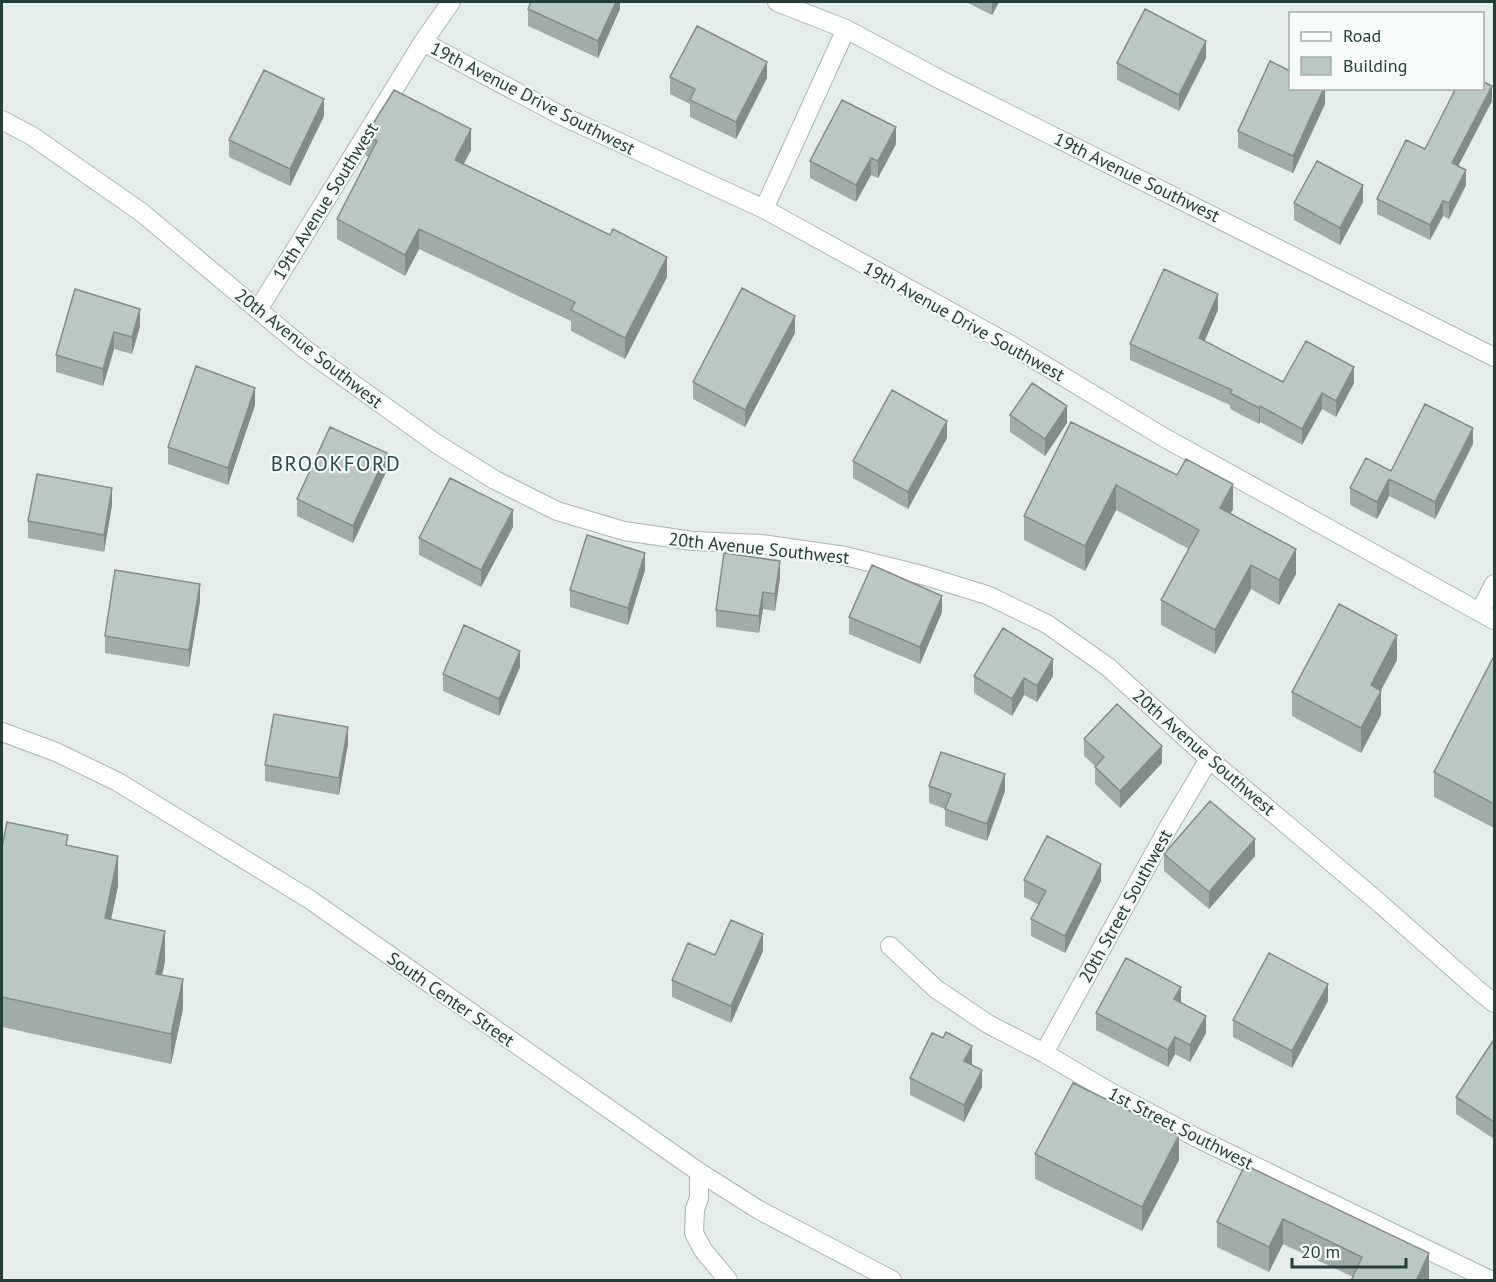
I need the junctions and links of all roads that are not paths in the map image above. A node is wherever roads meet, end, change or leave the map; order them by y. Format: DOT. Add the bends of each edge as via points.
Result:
graph roads {
  1 [pos="451,2"];
  2 [pos="777,2"];
  3 [pos="846,29"];
  4 [pos="423,42"];
  5 [pos="2,120"];
  6 [pos="764,209"];
  7 [pos="258,310"];
  8 [pos="1494,357"];
  9 [pos="1494,584"];
  10 [pos="1487,616"];
  11 [pos="2,732"];
  12 [pos="1209,759"];
  13 [pos="890,946"];
  14 [pos="1494,1003"];
  15 [pos="1044,1053"];
  16 [pos="699,1172"];
  17 [pos="728,1281"];
  18 [pos="892,1281"];
  19 [pos="1490,1281"];
  1 -- 4 [label="street, 19th Avenue Southwest"];
  2 -- 3 [label="street, 19th Avenue Southwest"];
  3 -- 6 [label="street"];
  3 -- 8 [label="street, 19th Avenue Southwest"];
  4 -- 6 [label="street, 19th Avenue Drive Southwest" via="562,116"];
  4 -- 7 [label="street, 19th Avenue Southwest"];
  5 -- 7 [label="street, 20th Avenue Southwest" via="32,136 141,212"];
  6 -- 10 [label="street, 19th Avenue Drive Southwest"];
  7 -- 12 [label="street, 20th Avenue Southwest" via="306,350 437,444 495,480 557,511 624,531 845,556 987,595 1047,624 1108,667"];
  9 -- 10 [label="street"];
  11 -- 16 [label="street, South Center Street" via="56,752 118,782 309,899"];
  12 -- 14 [label="street, 20th Avenue Southwest"];
  12 -- 15 [label="street, 20th Street Southwest"];
  13 -- 15 [label="street, 1st Street Southwest" via="936,989 988,1024"];
  15 -- 19 [label="street, 1st Street Southwest" via="1197,1137"];
  16 -- 17 [label="street" via="694,1233"];
  16 -- 18 [label="street, South Center Street" via="759,1210"];
}
